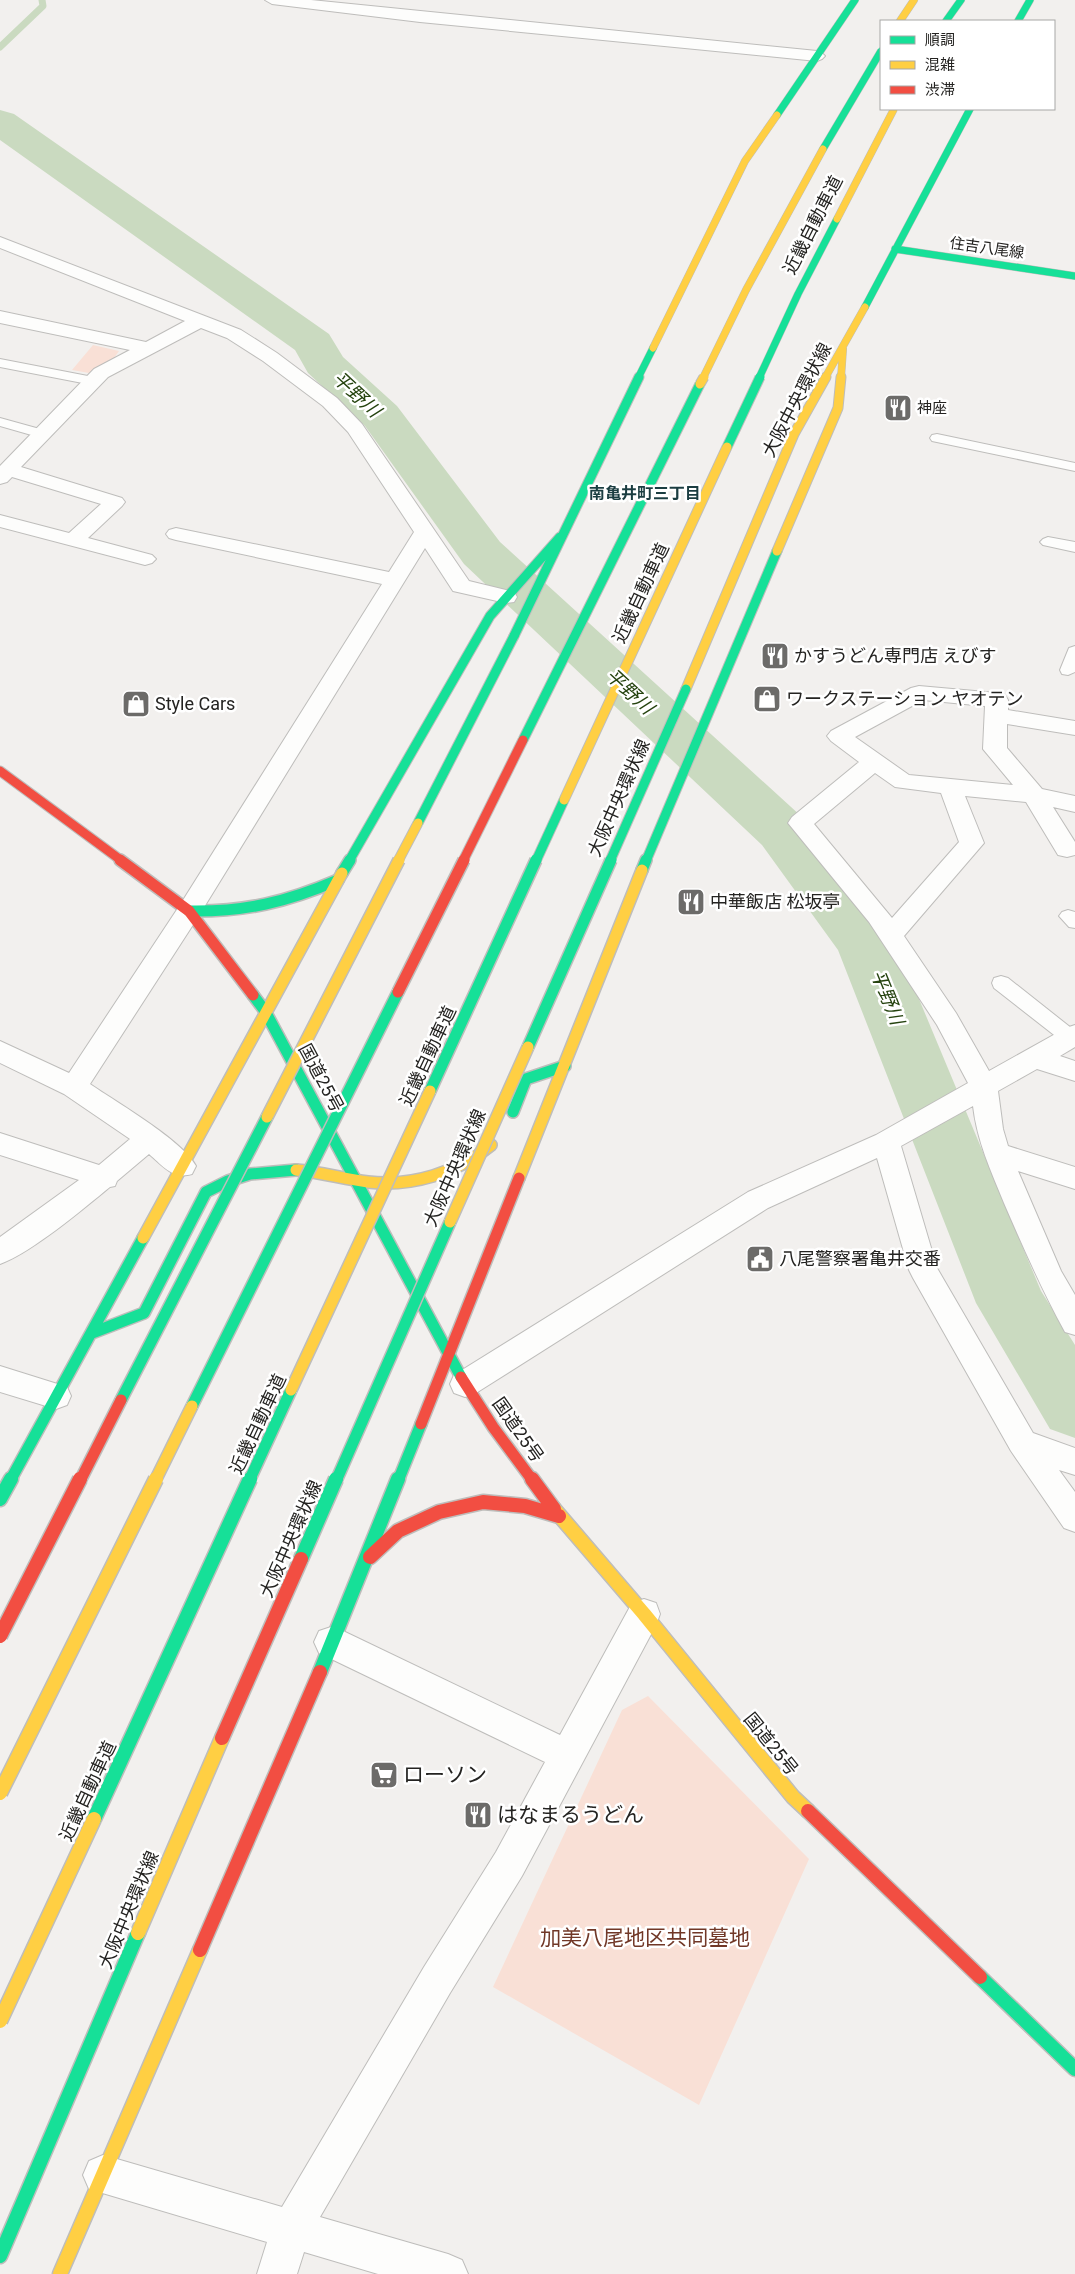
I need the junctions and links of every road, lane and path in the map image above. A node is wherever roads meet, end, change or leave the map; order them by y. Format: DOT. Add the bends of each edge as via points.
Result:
graph roads {
  1 [pos="272,0"];
  2 [pos="856,0"];
  3 [pos="914,0"];
  4 [pos="961,0"];
  5 [pos="1030,0"];
  6 [pos="901,20"];
  7 [pos="947,20"];
  8 [pos="1019,20"];
  9 [pos="880,53"];
  10 [pos="817,56"];
  11 [pos="893,110"];
  12 [pos="969,110"];
  13 [pos="0,242"];
  14 [pos="895,249"];
  15 [pos="1075,276"];
  16 [pos="0,317"];
  17 [pos="198,322"];
  18 [pos="147,348"];
  19 [pos="843,349"];
  20 [pos="0,363"];
  21 [pos="93,381"];
  22 [pos="0,422"];
  23 [pos="42,434"];
  24 [pos="937,438"];
  25 [pos="1075,467"];
  26 [pos="4,474"];
  27 [pos="0,521"];
  28 [pos="425,531"];
  29 [pos="176,534"];
  30 [pos="560,538"];
  31 [pos="72,541"];
  32 [pos="1048,542"];
  33 [pos="1075,547"];
  34 [pos="145,559"];
  35 [pos="394,580"];
  36 [pos="506,597"];
  37 [pos="1075,651"];
  38 [pos="1068,670"];
  39 [pos="997,715"];
  40 [pos="1075,728"];
  41 [pos="873,762"];
  42 [pos="0,771"];
  43 [pos="949,785"];
  44 [pos="1034,794"];
  45 [pos="1075,804"];
  46 [pos="1067,849"];
  47 [pos="338,880"];
  48 [pos="190,911"];
  49 [pos="892,935"];
  50 [pos="1001,983"];
  51 [pos="265,1012"];
  52 [pos="1073,1036"];
  53 [pos="0,1051"];
  54 [pos="1036,1058"];
  55 [pos="565,1066"];
  56 [pos="1075,1071"];
  57 [pos="74,1087"];
  58 [pos="984,1087"];
  59 [pos="149,1138"];
  60 [pos="886,1142"];
  61 [pos="0,1144"];
  62 [pos="997,1153"];
  63 [pos="182,1166"];
  64 [pos="105,1178"];
  65 [pos="1075,1178"];
  66 [pos="355,1179"];
  67 [pos="0,1252"];
  68 [pos="1075,1323"];
  69 [pos="92,1333"];
  70 [pos="450,1355"];
  71 [pos="0,1380"];
  72 [pos="465,1384"];
  73 [pos="56,1396"];
  74 [pos="1022,1442"];
  75 [pos="1075,1462"];
  76 [pos="0,1499"];
  77 [pos="559,1516"];
  78 [pos="1075,1518"];
  79 [pos="363,1563"];
  80 [pos="644,1614"];
  81 [pos="0,1636"];
  82 [pos="331,1642"];
  83 [pos="568,1756"];
  84 [pos="0,1793"];
  85 [pos="0,2021"];
  86 [pos="1075,2069"];
  87 [pos="103,2176"];
  88 [pos="291,2229"];
  89 [pos="0,2256"];
  90 [pos="60,2274"];
  91 [pos="277,2274"];
  92 [pos="448,2274"];
  1 -- 10 [label="street"];
  2 -- 10 [label="main road"];
  3 -- 6 [label="main road"];
  4 -- 7 [label="main road"];
  5 -- 8 [label="main road"];
  9 -- 84 [label="main road, 近畿自動車道, bridge" via="806,177 742,299"];
  10 -- 30 [label="main road" via="745,161"];
  11 -- 85 [label="main road, 近畿自動車道, bridge" via="794,303"];
  12 -- 14 [label="main road, 大阪中央環状線"];
  13 -- 17 [label="street"];
  14 -- 15 [label="main road, 住吉八尾線"];
  14 -- 19 [label="main road, 大阪中央環状線"];
  16 -- 18 [label="street"];
  17 -- 18 [label="street"];
  17 -- 28 [label="street" via="234,334 330,402 355,428"];
  18 -- 21 [label="street" via="100,373"];
  19 -- 55 [label="main road" via="838,408 610,946"];
  19 -- 89 [label="main road, 大阪中央環状線, bridge" via="794,434 686,689 222,1738"];
  20 -- 21 [label="lane"];
  21 -- 23 [label="street"];
  22 -- 23 [label="lane"];
  23 -- 26 [label="street"];
  24 -- 25 [label="lane"];
  26 -- 31 [label="street" via="115,502"];
  27 -- 31 [label="street"];
  28 -- 35 [label="street"];
  28 -- 36 [label="street" via="461,586"];
  29 -- 35 [label="street"];
  30 -- 36 [label="main road"];
  30 -- 81 [label="main road, bridge" via="514,636"];
  31 -- 34 [label="street"];
  32 -- 33 [label="lane"];
  35 -- 48 [label="street"];
  36 -- 47 [label="main road" via="490,616"];
  37 -- 38 [label="lane"];
  39 -- 40 [label="street"];
  39 -- 41 [label="street" via="998,700 919,694 839,736"];
  39 -- 44 [label="street" via="995,749"];
  41 -- 43 [label="street" via="903,782"];
  41 -- 49 [label="street" via="800,823"];
  42 -- 48 [label="main road, 国道25号"];
  43 -- 44 [label="street"];
  43 -- 49 [label="street" via="972,843"];
  44 -- 45 [label="street"];
  44 -- 46 [label="street"];
  47 -- 48 [label="main road" via="294,900 249,911"];
  47 -- 51 [label="main road"];
  48 -- 51 [label="main road, 国道25号"];
  48 -- 57 [label="street"];
  49 -- 58 [label="street" via="947,1020"];
  50 -- 52 [label="lane"];
  51 -- 63 [label="main road"];
  51 -- 66 [label="main road, 国道25号"];
  52 -- 54 [label="street"];
  53 -- 57 [label="street"];
  54 -- 56 [label="street"];
  54 -- 58 [label="street"];
  55 -- 66 [label="main road" via="526,1079 505,1129 487,1149 464,1164 441,1174 410,1180 380,1183"];
  55 -- 70 [label="main road"];
  57 -- 59 [label="street"];
  58 -- 60 [label="street"];
  58 -- 62 [label="street" via="989,1129"];
  59 -- 63 [label="street"];
  59 -- 64 [label="street"];
  60 -- 72 [label="street" via="758,1200"];
  60 -- 74 [label="street" via="923,1270"];
  61 -- 64 [label="street"];
  62 -- 65 [label="street"];
  62 -- 68 [label="street" via="1048,1273"];
  63 -- 69 [label="main road"];
  64 -- 67 [label="street"];
  66 -- 69 [label="main road" via="285,1169 246,1172 221,1182 206,1192 144,1313"];
  66 -- 70 [label="main road, 国道25号"];
  69 -- 73 [label="main road"];
  70 -- 72 [label="main road, 国道25号"];
  70 -- 79 [label="main road"];
  71 -- 73 [label="street"];
  72 -- 77 [label="main road, 国道25号"];
  73 -- 76 [label="main road"];
  74 -- 75 [label="street"];
  74 -- 78 [label="street"];
  77 -- 79 [label="main road" via="526,1506 483,1502 439,1512 398,1531"];
  77 -- 80 [label="main road, 国道25号"];
  79 -- 82 [label="main road"];
  80 -- 83 [label="street"];
  80 -- 86 [label="main road, 国道25号" via="792,1798"];
  82 -- 83 [label="street"];
  82 -- 87 [label="main road"];
  83 -- 88 [label="street" via="509,1864"];
  87 -- 88 [label="street"];
  87 -- 90 [label="main road"];
  88 -- 91 [label="street"];
  88 -- 92 [label="street"];
}
